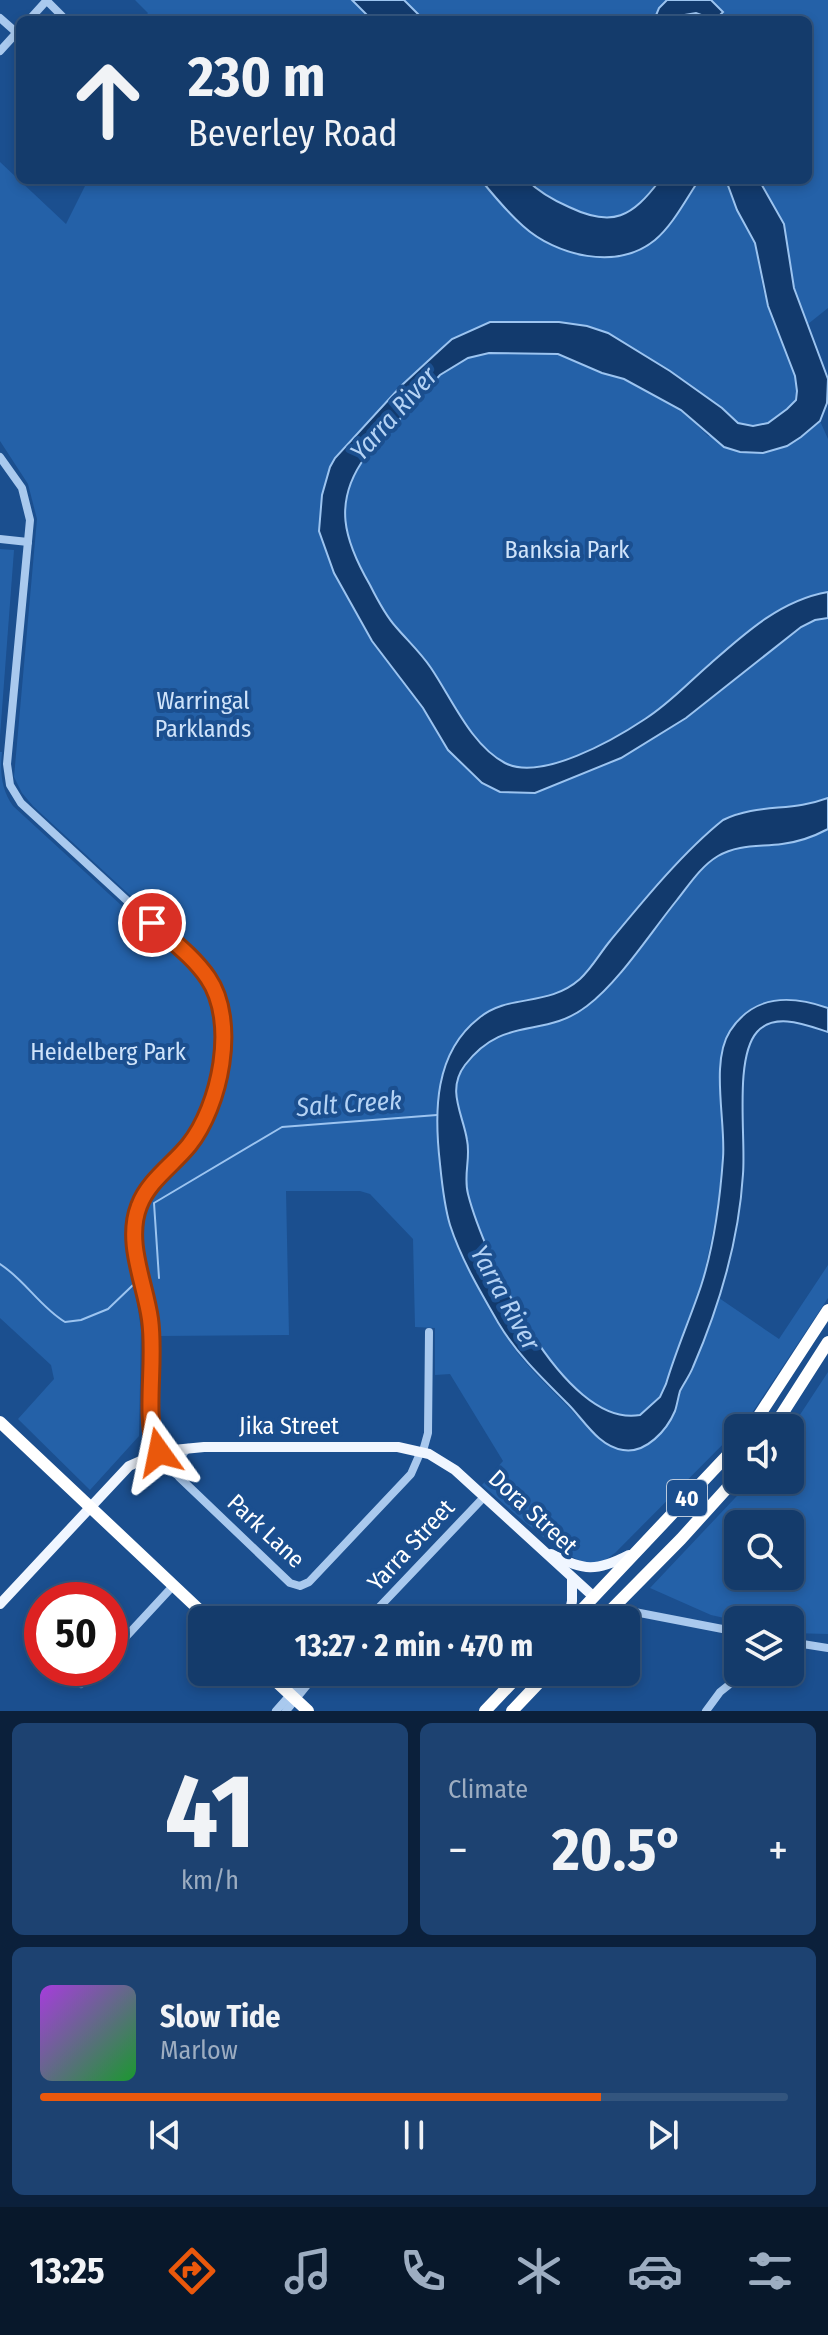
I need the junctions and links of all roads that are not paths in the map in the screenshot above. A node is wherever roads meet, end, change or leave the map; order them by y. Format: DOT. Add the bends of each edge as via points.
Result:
graph roads {
  1 [pos="47,0"];
  2 [pos="33,16"];
  3 [pos="62,16"];
  4 [pos="16,33"];
  5 [pos="0,51"];
  6 [pos="0,457"];
  7 [pos="0,539"];
  8 [pos="28,542"];
  9 [pos="828,1310"];
  10 [pos="429,1332"];
  11 [pos="828,1342"];
  12 [pos="760,1414"];
  13 [pos="782,1414"];
  14 [pos="0,1422"];
  15 [pos="190,1447"];
  16 [pos="422,1451"];
  17 [pos="157,1452"];
  18 [pos="724,1459"];
  19 [pos="177,1475"];
  20 [pos="724,1491"];
  21 [pos="484,1497"];
  22 [pos="91,1507"];
  23 [pos="539,1548"];
  24 [pos="636,1552"];
  25 [pos="572,1578"];
  26 [pos="173,1586"];
  27 [pos="594,1597"];
  28 [pos="0,1604"];
  29 [pos="195,1606"];
  30 [pos="380,1606"];
  31 [pos="572,1606"];
  32 [pos="585,1606"];
  33 [pos="610,1606"];
  34 [pos="616,1606"];
  35 [pos="640,1613"];
  36 [pos="724,1629"];
  37 [pos="128,1635"];
  38 [pos="804,1644"];
  39 [pos="828,1648"];
  40 [pos="281,1686"];
  41 [pos="304,1686"];
  42 [pos="509,1686"];
  43 [pos="536,1686"];
  44 [pos="728,1686"];
  45 [pos="293,1697"];
  46 [pos="276,1711"];
  47 [pos="286,1711"];
  48 [pos="308,1711"];
  49 [pos="485,1711"];
  50 [pos="512,1711"];
  51 [pos="706,1711"];
  1 -- 2 [label="street"];
  1 -- 3 [label="street"];
  4 -- 5 [label="street"];
  6 -- 8 [label="street" via="22,488 30,520"];
  7 -- 8 [label="street"];
  8 -- 17 [label="street" via="7,764 12,790 197,965 220,1007 220,1065 210,1108 190,1143 139,1205 134,1228 150,1319 151,1429"];
  9 -- 12 [label="highway"];
  10 -- 16 [label="street" via="428,1433"];
  11 -- 13 [label="highway"];
  14 -- 22 [label="highway"];
  15 -- 16 [label="main road, Jika Street" via="390,1446"];
  15 -- 17 [label="main road, Jika Street"];
  15 -- 19 [label="street" via="175,1465"];
  16 -- 19 [label="street, Park Lane" via="411,1474 300,1586 290,1583"];
  16 -- 21 [label="main road, Dora Street" via="450,1466"];
  17 -- 19 [label="street, Park Lane"];
  17 -- 22 [label="main road" via="129,1466"];
  18 -- 24 [label="highway, 40"];
  20 -- 34 [label="highway, 40"];
  21 -- 23 [label="main road, Dora Street"];
  21 -- 30 [label="street, Yarra Street"];
  22 -- 26 [label="highway"];
  22 -- 28 [label="main road"];
  23 -- 24 [label="main road" via="591,1569"];
  23 -- 25 [label="main road, Dora Street"];
  24 -- 27 [label="highway, 40"];
  25 -- 27 [label="main road, Dora Street"];
  25 -- 31 [label="main road"];
  26 -- 29 [label="highway"];
  26 -- 37 [label="street"];
  27 -- 32 [label="highway, 40"];
  27 -- 33 [label="highway, Dora Street"];
  35 -- 36 [label="street"];
  38 -- 39 [label="street"];
  40 -- 45 [label="highway"];
  41 -- 45 [label="street"];
  42 -- 49 [label="highway"];
  43 -- 50 [label="highway"];
  44 -- 51 [label="street"];
  45 -- 46 [label="street"];
  45 -- 47 [label="street"];
  45 -- 48 [label="highway"];
}
